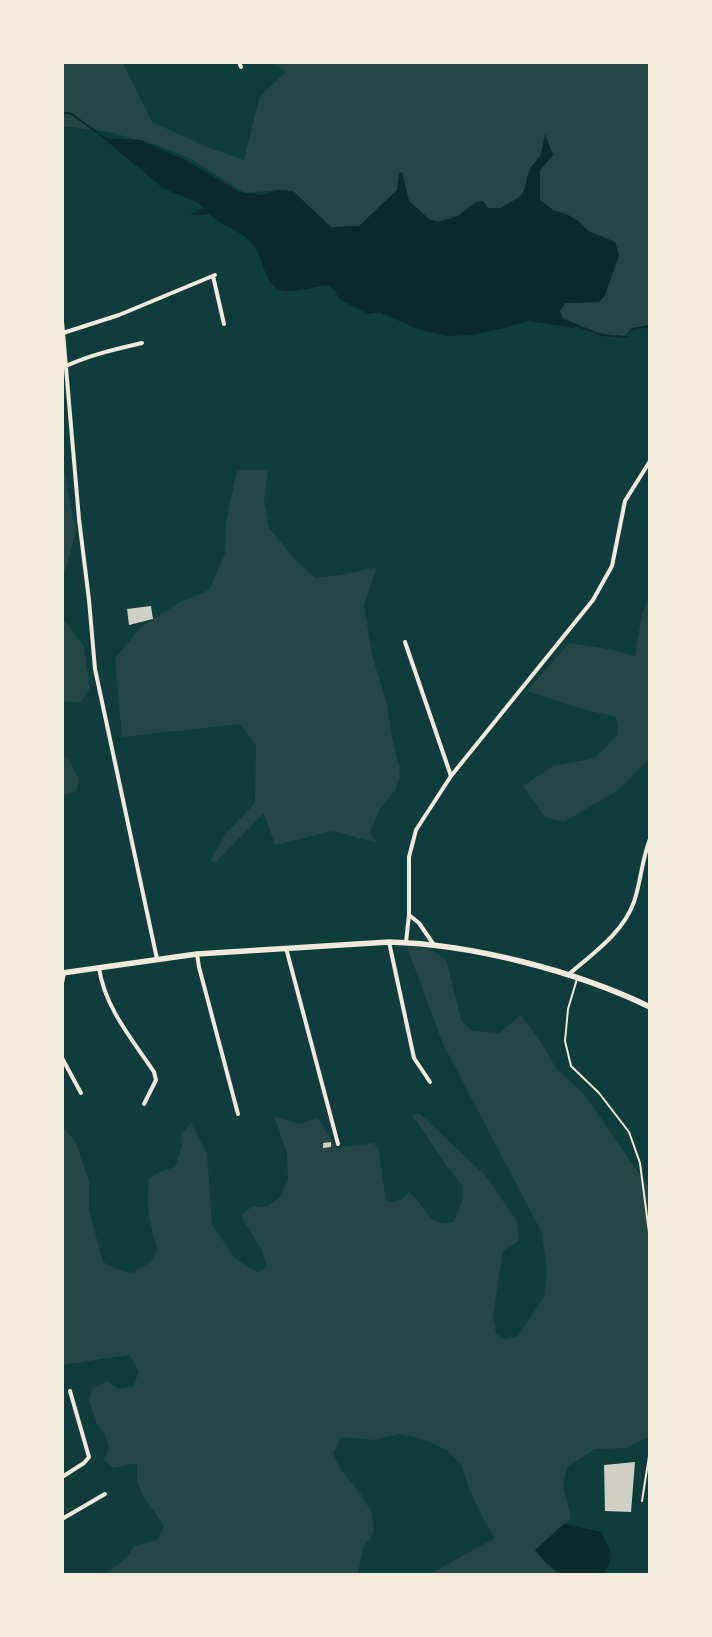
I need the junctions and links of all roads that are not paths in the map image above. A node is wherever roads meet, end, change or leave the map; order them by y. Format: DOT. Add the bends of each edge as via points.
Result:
graph roads {
  1 [pos="62,321"];
  2 [pos="224,324"];
  3 [pos="63,333"];
  4 [pos="142,343"];
  5 [pos="66,366"];
  6 [pos="650,461"];
  7 [pos="405,642"];
  8 [pos="451,776"];
  9 [pos="650,838"];
  10 [pos="409,915"];
  11 [pos="389,942"];
  12 [pos="406,942"];
  13 [pos="434,945"];
  14 [pos="286,948"];
  15 [pos="197,954"];
  16 [pos="157,959"];
  17 [pos="99,968"];
  18 [pos="63,973"];
  19 [pos="567,976"];
  20 [pos="577,979"];
  21 [pos="62,983"];
  22 [pos="650,1007"];
  23 [pos="62,1058"];
  24 [pos="430,1082"];
  25 [pos="80,1093"];
  26 [pos="144,1104"];
  27 [pos="238,1114"];
  28 [pos="338,1144"];
  29 [pos="650,1240"];
  30 [pos="70,1390"];
  31 [pos="650,1450"];
  32 [pos="62,1477"];
  33 [pos="105,1494"];
  34 [pos="642,1501"];
  35 [pos="62,1519"];
  1 -- 3 [label="street"];
  2 -- 3 [label="street" via="214,275 119,315"];
  3 -- 5 [label="street"];
  4 -- 5 [label="street" via="109,350"];
  5 -- 16 [label="street" via="95,669"];
  6 -- 8 [label="street" via="625,501 612,566 594,600"];
  7 -- 8 [label="street"];
  8 -- 10 [label="street" via="416,830 409,857"];
  9 -- 19 [label="street" via="636,894 626,918 607,941"];
  10 -- 12 [label="street"];
  10 -- 13 [label="street" via="419,923"];
  11 -- 12 [label="main road"];
  11 -- 14 [label="main road"];
  11 -- 24 [label="street" via="414,1058"];
  12 -- 13 [label="main road"];
  13 -- 19 [label="main road" via="488,954"];
  14 -- 15 [label="main road"];
  14 -- 28 [label="street"];
  15 -- 16 [label="main road"];
  15 -- 27 [label="street"];
  16 -- 17 [label="main road"];
  17 -- 18 [label="main road"];
  17 -- 26 [label="street" via="107,999 154,1072 156,1080"];
  18 -- 21 [label="street"];
  19 -- 20 [label="main road"];
  20 -- 22 [label="main road" via="621,993"];
  20 -- 29 [label="lane" via="568,1009 565,1041 571,1066 599,1092 629,1132 640,1163"];
  23 -- 25 [label="street"];
  30 -- 32 [label="street" via="89,1457"];
  31 -- 34 [label="lane"];
  33 -- 35 [label="street"];
}
